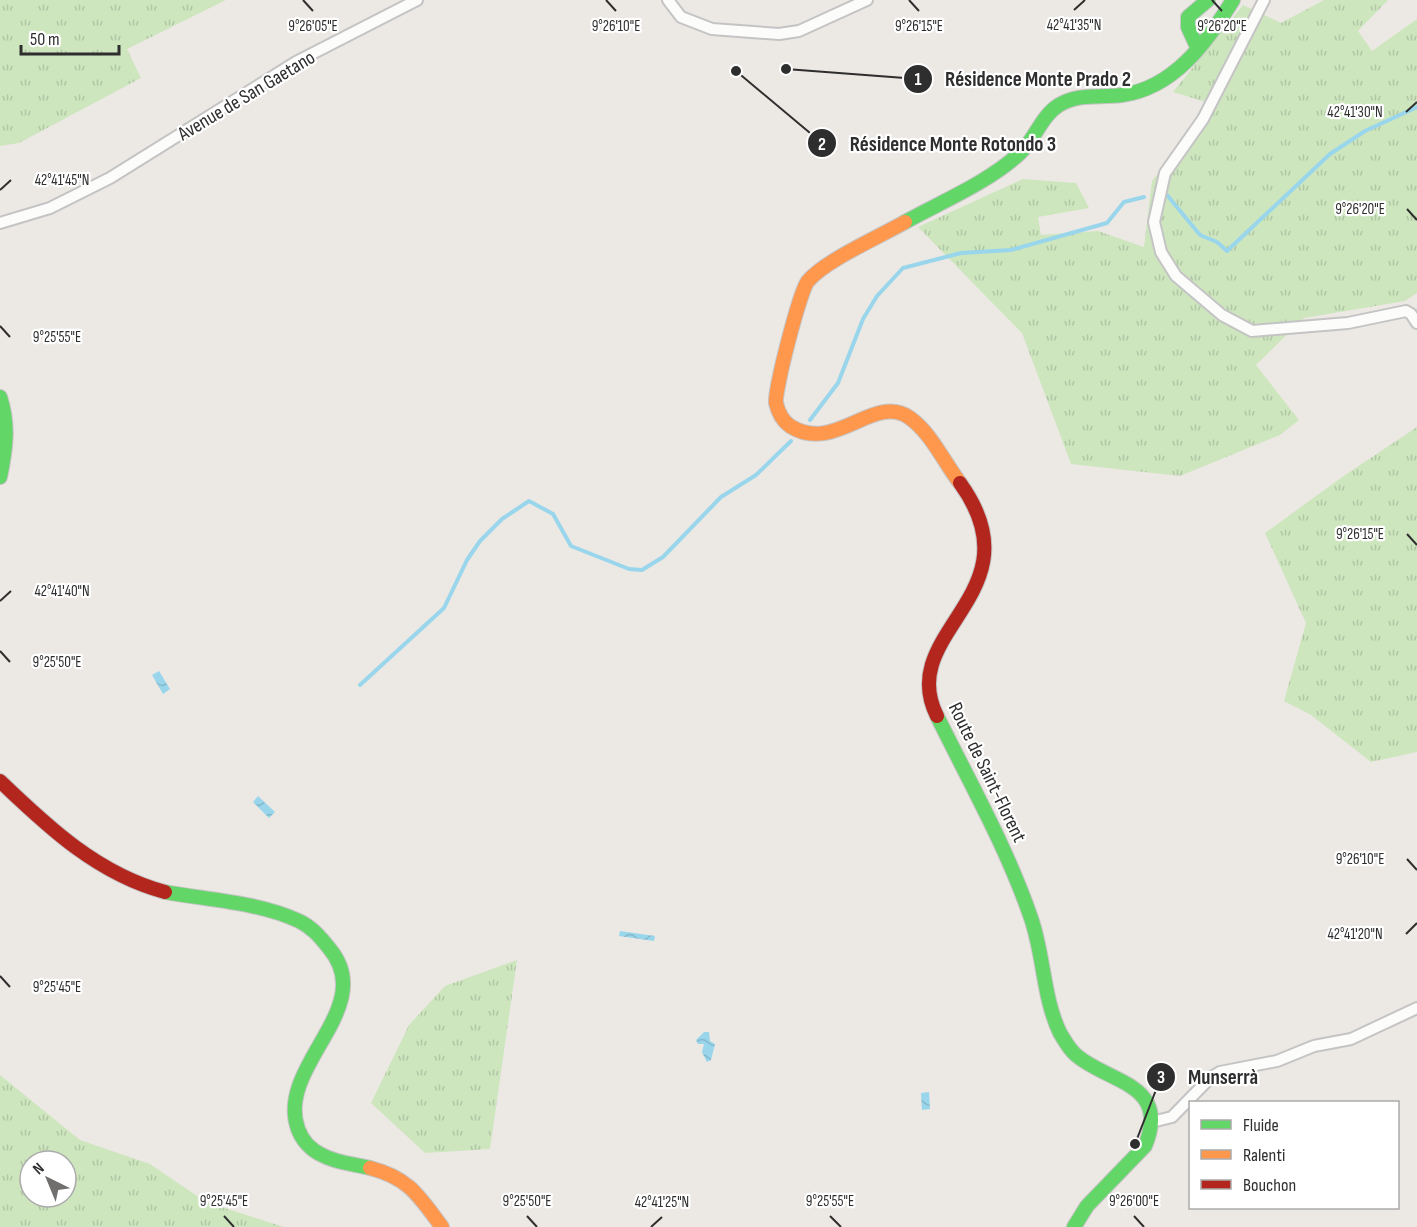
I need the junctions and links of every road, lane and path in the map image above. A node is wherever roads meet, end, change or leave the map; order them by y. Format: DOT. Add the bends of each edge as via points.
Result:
graph roads {
  1 [pos="417,0"];
  2 [pos="668,0"];
  3 [pos="867,0"];
  4 [pos="1208,0"];
  5 [pos="1233,0"];
  6 [pos="1264,0"];
  7 [pos="1198,49"];
  8 [pos="0,223"];
  9 [pos="1417,323"];
  10 [pos="0,397"];
  11 [pos="0,477"];
  12 [pos="0,781"];
  13 [pos="1417,1008"];
  14 [pos="1152,1122"];
  15 [pos="442,1227"];
  16 [pos="1074,1227"];
  1 -- 8 [label="street, Avenue de San Gaetano" via="296,62 110,178 50,207"];
  2 -- 3 [label="street" via="681,17 712,29 779,34 799,31"];
  4 -- 7 [label="main road" via="1188,17"];
  5 -- 7 [label="main road, Route de Saint-Florent"];
  6 -- 9 [label="street" via="1203,119 1165,173 1154,222 1161,252 1185,284 1222,315 1252,331 1348,323 1406,311"];
  7 -- 14 [label="main road, Route de Saint-Florent" via="1172,74 1149,87 1124,95 1073,97 1056,106 1026,147 1002,168 830,264 808,281 799,297 776,402 790,426 812,435 827,435 885,411 895,410 913,419 979,515 986,547 983,575 929,670 931,700 1016,874 1039,940 1055,1022 1066,1044 1093,1066 1118,1074 1131,1084 1151,1110"];
  10 -- 11 [label="main road" via="7,416 8,444"];
  12 -- 15 [label="main road" via="95,862 134,882 182,896 290,916 314,930 334,951 342,969 343,998 296,1090 294,1118 302,1141 320,1157 399,1178 417,1193"];
  13 -- 14 [label="street" via="1351,1039 1314,1046 1277,1061 1220,1072 1172,1117"];
  14 -- 16 [label="main road" via="1145,1146 1091,1201"];
}
